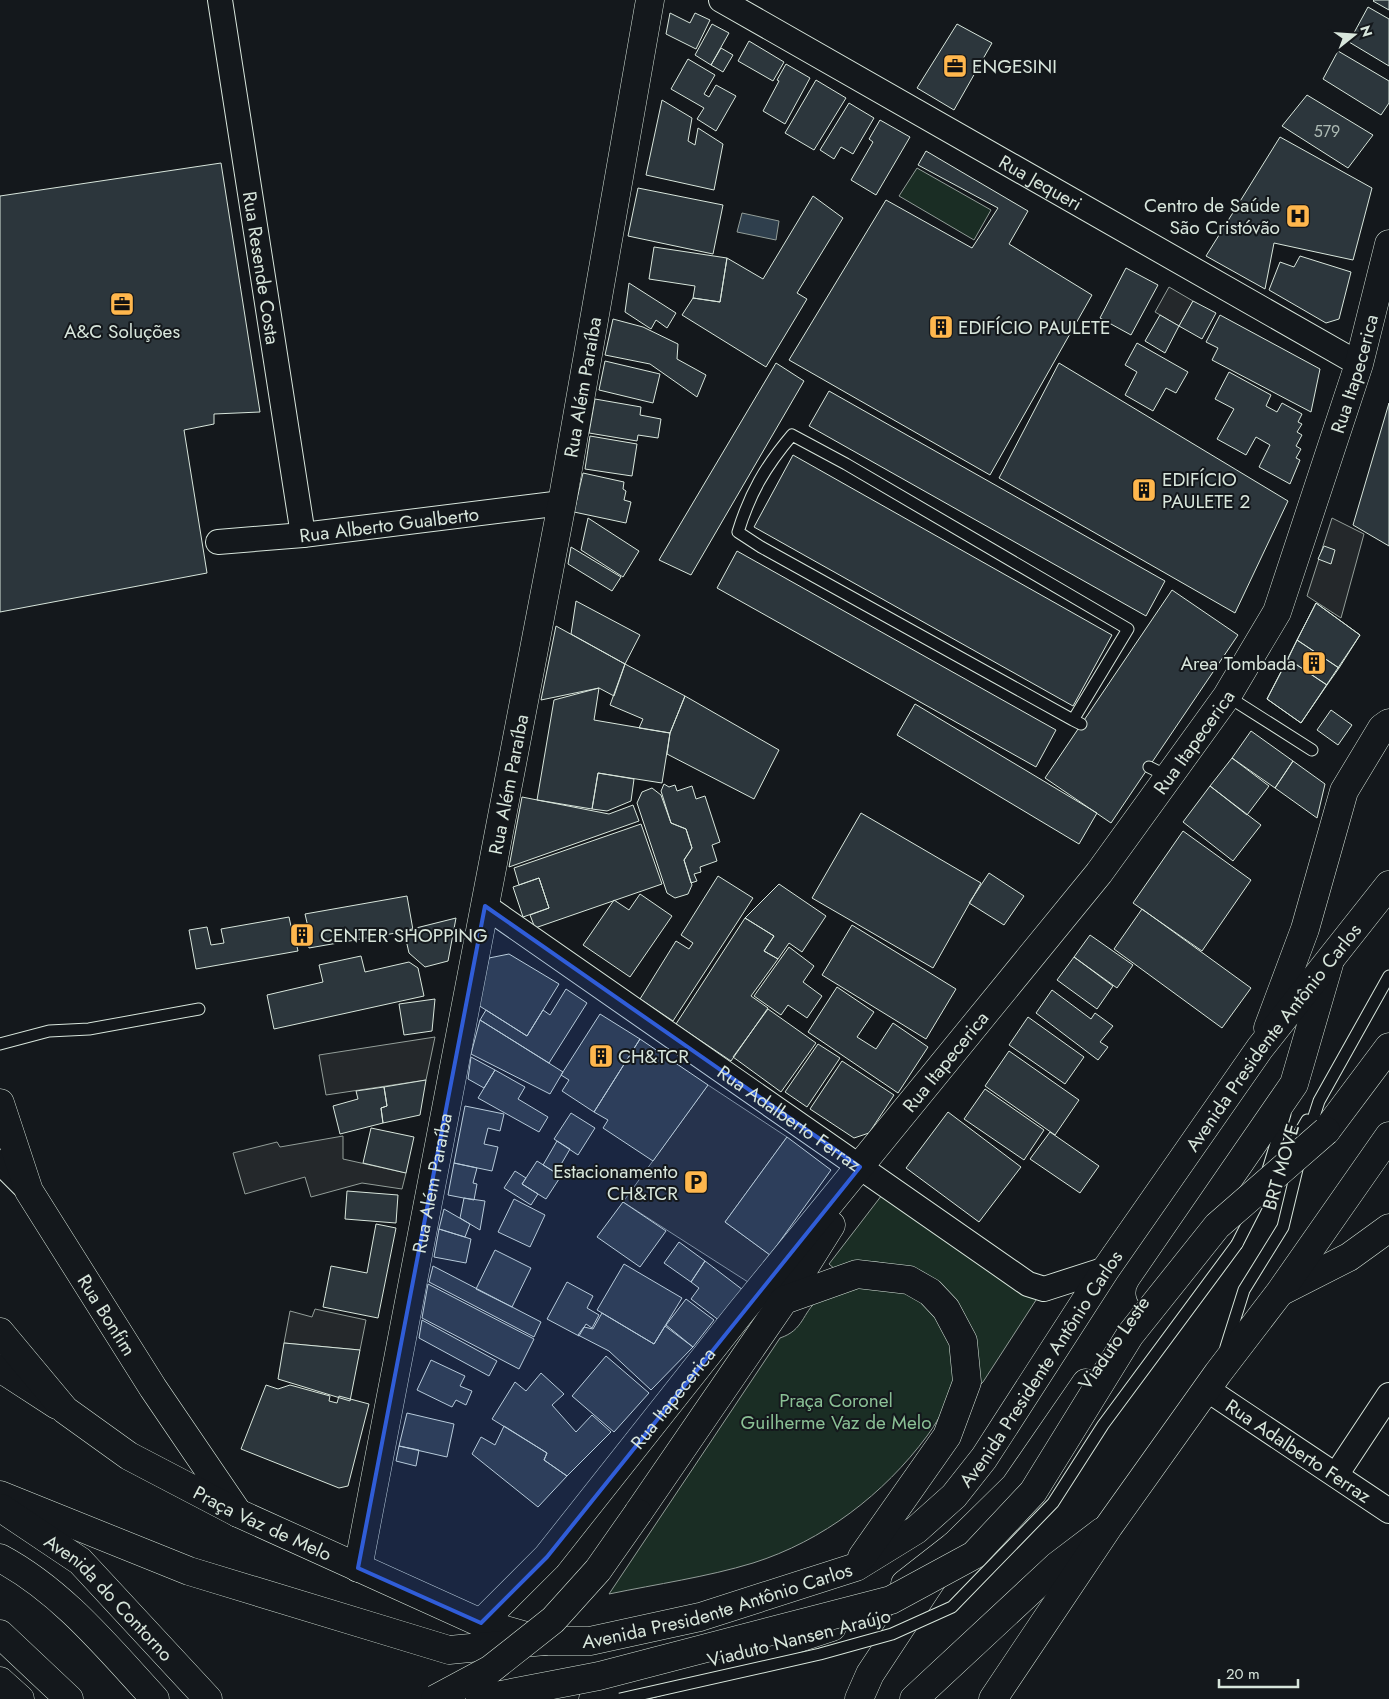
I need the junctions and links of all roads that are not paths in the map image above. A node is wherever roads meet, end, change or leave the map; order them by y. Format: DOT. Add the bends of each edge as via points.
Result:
graph roads {
  1 [pos="220,0"];
  2 [pos="650,0"];
  3 [pos="721,0"];
  4 [pos="1389,244"];
  5 [pos="1359,364"];
  6 [pos="562,503"];
  7 [pos="303,535"];
  8 [pos="218,542"];
  9 [pos="1227,696"];
  10 [pos="1077,722"];
  11 [pos="1389,723"];
  12 [pos="1312,750"];
  13 [pos="1389,885"];
  14 [pos="485,906"];
  15 [pos="1329,964"];
  16 [pos="1389,976"];
  17 [pos="200,1008"];
  18 [pos="0,1044"];
  19 [pos="1260,1048"];
  20 [pos="1389,1048"];
  21 [pos="1294,1084"];
  22 [pos="1319,1102"];
  23 [pos="0,1103"];
  24 [pos="1389,1136"];
  25 [pos="0,1162"];
  26 [pos="860,1167"];
  27 [pos="29,1191"];
  28 [pos="1260,1200"];
  29 [pos="1389,1228"];
  30 [pos="1106,1269"];
  31 [pos="1280,1292"];
  32 [pos="784,1300"];
  33 [pos="0,1332"];
  34 [pos="0,1368"];
  35 [pos="1213,1381"];
  36 [pos="1389,1395"];
  37 [pos="64,1410"];
  38 [pos="1336,1475"];
  39 [pos="0,1495"];
  40 [pos="0,1508"];
  41 [pos="1389,1511"];
  42 [pos="238,1514"];
  43 [pos="1109,1526"];
  44 [pos="955,1545"];
  45 [pos="0,1558"];
  46 [pos="856,1567"];
  47 [pos="358,1568"];
  48 [pos="481,1623"];
  49 [pos="0,1634"];
  50 [pos="545,1641"];
  51 [pos="0,1681"];
  52 [pos="20,1699"];
  53 [pos="69,1699"];
  54 [pos="155,1699"];
  55 [pos="208,1699"];
  56 [pos="435,1699"];
  57 [pos="480,1699"];
  58 [pos="593,1699"];
  59 [pos="620,1699"];
  60 [pos="859,1699"];
  61 [pos="914,1699"];
  62 [pos="993,1699"];
  1 -- 7 [label="street, Rua Resende Costa"];
  2 -- 6 [label="main road, Rua Além Paraíba"];
  3 -- 5 [label="street, Rua Jequeri"];
  4 -- 5 [label="main road, Rua Itapecerica"];
  5 -- 9 [label="main road, Rua Itapecerica" via="1277,612"];
  6 -- 7 [label="street, Rua Alberto Gualberto"];
  6 -- 14 [label="main road, Rua Além Paraíba"];
  7 -- 8 [label="street, Rua Alberto Gualberto"];
  9 -- 12 [label="lane"];
  9 -- 26 [label="main road, Rua Itapecerica" via="1159,772 1099,873"];
  10 -- 10 [label="lane" via="738,532 746,504 769,462 792,435 1128,629"];
  11 -- 19 [label="main road" via="1382,728 1344,792 1305,930"];
  13 -- 15 [label="main road, Avenida Presidente Antônio Carlos"];
  14 -- 26 [label="street, Rua Adalberto Ferraz"];
  14 -- 47 [label="main road, Rua Além Paraíba"];
  15 -- 19 [label="main road, Avenida Presidente Antônio Carlos"];
  15 -- 21 [label="main road, Viaduto Leste"];
  16 -- 22 [label="lane, BRT MOVE"];
  17 -- 18 [label="lane" via="89,1029 49,1031"];
  19 -- 30 [label="main road, Avenida Presidente Antônio Carlos"];
  20 -- 57 [label="main road, bridge" via="1326,1131 1217,1226 1130,1335 1033,1492 974,1555 891,1600 599,1676"];
  21 -- 28 [label="lane, Viaduto Nansen Araújo"];
  21 -- 44 [label="main road, Viaduto Leste" via="1015,1486"];
  22 -- 28 [label="lane, Viaduto Nansen Araújo"];
  22 -- 35 [label="lane, BRT MOVE" via="1298,1163 1283,1227 1244,1290"];
  23 -- 27 [label="main road, Rua Bonfim"];
  24 -- 31 [label="main road"];
  25 -- 27 [label="street"];
  26 -- 30 [label="street, Rua Adalberto Ferraz" via="1028,1284 1044,1289"];
  26 -- 32 [label="main road, Rua Itapecerica" via="850,1196"];
  26 -- 48 [label="main road, Rua Itapecerica" via="546,1557"];
  27 -- 42 [label="main road, Rua Bonfim" via="153,1388"];
  28 -- 59 [label="lane, Viaduto Nansen Araújo, bridge" via="1237,1244 1104,1425 1053,1504 952,1607 892,1634 820,1654"];
  29 -- 31 [label="main road" via="1349,1257"];
  30 -- 46 [label="main road, Avenida Presidente Antônio Carlos" via="984,1458 954,1496 916,1530"];
  31 -- 35 [label="main road"];
  32 -- 46 [label="main road" via="858,1274 909,1280 930,1292 946,1309 964,1341 967,1382 947,1436"];
  32 -- 56 [label="main road, Rua Itapecerica, bridge" via="598,1570 553,1620 491,1669"];
  33 -- 37 [label="main road"];
  34 -- 37 [label="main road, Praça Vaz de Melo"];
  35 -- 38 [label="street, Rua Adalberto Ferraz"];
  35 -- 43 [label="main road"];
  36 -- 38 [label="street"];
  37 -- 42 [label="main road, Praça Vaz de Melo" via="129,1456"];
  38 -- 41 [label="street, Rua Adalberto Ferraz"];
  39 -- 50 [label="main road" via="189,1571 449,1650"];
  40 -- 55 [label="main road, Avenida do Contorno" via="80,1561"];
  42 -- 47 [label="main road, Praça Vaz de Melo"];
  43 -- 61 [label="main road" via="1057,1566"];
  43 -- 62 [label="main road"];
  44 -- 58 [label="main road" via="880,1603 839,1625 699,1671"];
  44 -- 60 [label="main road, Viaduto Leste" via="870,1674"];
  45 -- 54 [label="main road, Avenida do Contorno" via="56,1597"];
  46 -- 50 [label="main road, Avenida Presidente Antônio Carlos" via="700,1617 590,1640"];
  47 -- 48 [label="main road, Praça Vaz de Melo"];
  48 -- 50 [label="main road, Praça Vaz de Melo"];
  49 -- 53 [label="main road"];
  51 -- 52 [label="main road"];
}
